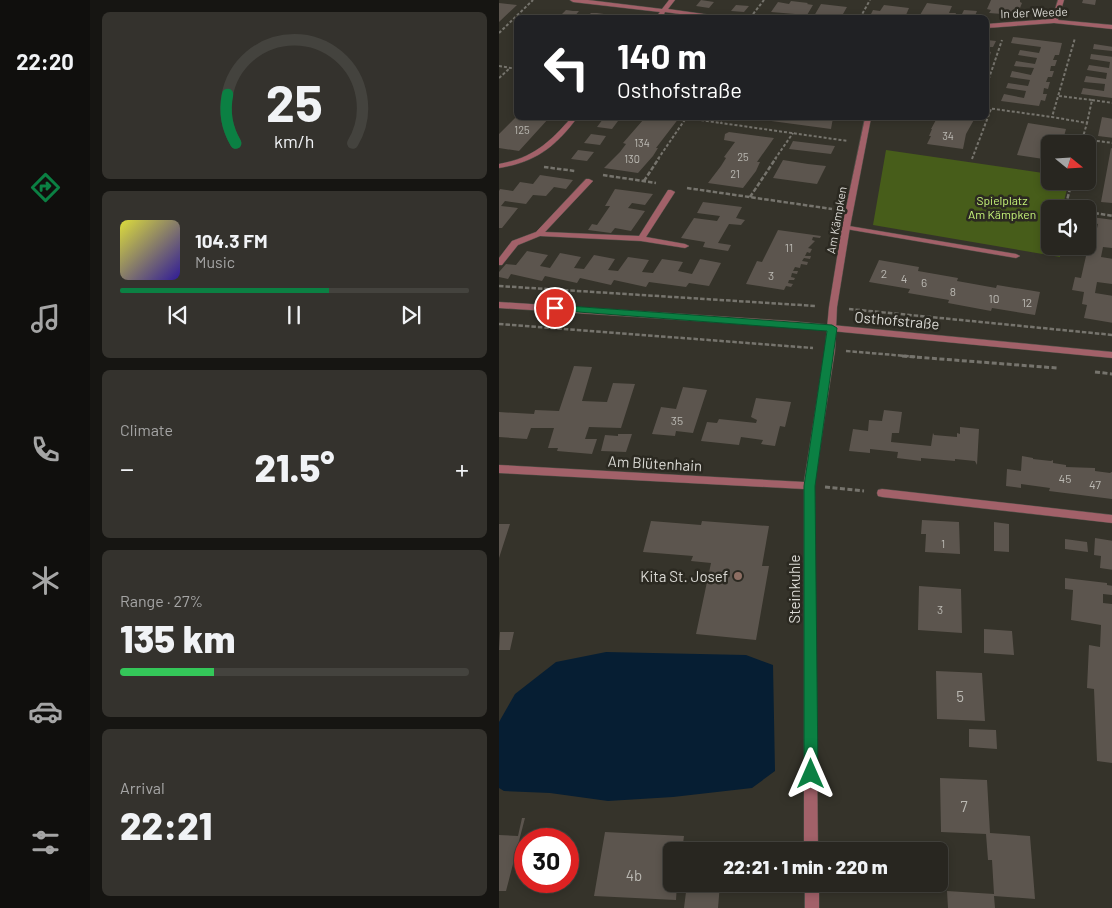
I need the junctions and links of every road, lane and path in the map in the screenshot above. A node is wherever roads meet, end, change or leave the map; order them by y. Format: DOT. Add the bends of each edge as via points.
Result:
graph roads {
  1 [pos="533,0"];
  2 [pos="573,0"];
  3 [pos="672,0"];
  4 [pos="764,0"];
  5 [pos="870,0"];
  6 [pos="1061,0"];
  7 [pos="663,10"];
  8 [pos="518,15"];
  9 [pos="660,15"];
  10 [pos="704,15"];
  11 [pos="753,15"];
  12 [pos="862,15"];
  13 [pos="514,18"];
  14 [pos="1054,21"];
  15 [pos="1079,23"];
  16 [pos="1008,24"];
  17 [pos="989,26"];
  18 [pos="1112,27"];
  19 [pos="499,33"];
  20 [pos="499,66"];
  21 [pos="510,68"];
  22 [pos="514,68"];
  23 [pos="499,78"];
  24 [pos="989,78"];
  25 [pos="1059,96"];
  26 [pos="1092,100"];
  27 [pos="1112,103"];
  28 [pos="991,109"];
  29 [pos="989,114"];
  30 [pos="1052,117"];
  31 [pos="572,120"];
  32 [pos="685,120"];
  33 [pos="700,120"];
  34 [pos="723,120"];
  35 [pos="868,120"];
  36 [pos="987,120"];
  37 [pos="721,123"];
  38 [pos="1087,123"];
  39 [pos="793,133"];
  40 [pos="1083,135"];
  41 [pos="1097,141"];
  42 [pos="1112,143"];
  43 [pos="863,144"];
  44 [pos="972,159"];
  45 [pos="499,166"];
  46 [pos="589,181"];
  47 [pos="644,181"];
  48 [pos="671,192"];
  49 [pos="750,197"];
  50 [pos="1096,213"];
  51 [pos="1112,216"];
  52 [pos="845,228"];
  53 [pos="539,234"];
  54 [pos="641,239"];
  55 [pos="685,246"];
  56 [pos="1016,256"];
  57 [pos="499,263"];
  58 [pos="499,305"];
  59 [pos="499,324"];
  60 [pos="832,328"];
  61 [pos="831,350"];
  62 [pos="1112,355"];
  63 [pos="1059,368"];
  64 [pos="1087,371"];
  65 [pos="1112,374"];
  66 [pos="499,469"];
  67 [pos="809,486"];
  68 [pos="882,493"];
  69 [pos="1112,519"];
  70 [pos="811,842"];
  71 [pos="811,892"];
  72 [pos="812,908"];
  1 -- 8 [label="path"];
  2 -- 7 [label="street"];
  3 -- 7 [label="street"];
  4 -- 11 [label="path"];
  5 -- 12 [label="path"];
  6 -- 14 [label="street"];
  7 -- 9 [label="street"];
  7 -- 10 [label="street"];
  13 -- 19 [label="path"];
  14 -- 15 [label="street, In der Weede"];
  14 -- 16 [label="street, In der Weede"];
  15 -- 18 [label="street, In der Weede"];
  15 -- 25 [label="path"];
  16 -- 17 [label="street, In der Weede"];
  16 -- 24 [label="path"];
  20 -- 21 [label="path"];
  21 -- 22 [label="path"];
  21 -- 23 [label="path"];
  25 -- 26 [label="path"];
  25 -- 30 [label="path"];
  26 -- 27 [label="path"];
  26 -- 38 [label="path"];
  28 -- 29 [label="path"];
  28 -- 30 [label="path"];
  30 -- 38 [label="path"];
  31 -- 45 [label="street" via="541,152 514,164"];
  32 -- 47 [label="path"];
  33 -- 37 [label="path"];
  34 -- 37 [label="path"];
  35 -- 43 [label="street, Am Kämpken"];
  36 -- 44 [label="path"];
  37 -- 39 [label="path"];
  38 -- 40 [label="path"];
  39 -- 43 [label="path"];
  39 -- 49 [label="path"];
  41 -- 42 [label="path"];
  43 -- 52 [label="street, Am Kämpken"];
  46 -- 53 [label="street"];
  48 -- 54 [label="street"];
  50 -- 51 [label="path"];
  52 -- 56 [label="street"];
  52 -- 60 [label="street, Am Kämpken"];
  53 -- 54 [label="street"];
  53 -- 57 [label="street" via="515,243"];
  54 -- 55 [label="street"];
  58 -- 60 [label="street, Osthofstraße"];
  59 -- 61 [label="path"];
  60 -- 61 [label="street, Steinkuhle"];
  60 -- 62 [label="street, Osthofstraße"];
  61 -- 63 [label="path"];
  61 -- 67 [label="street, Steinkuhle"];
  64 -- 65 [label="path"];
  66 -- 67 [label="street, Am Blütenhain"];
  67 -- 68 [label="path"];
  67 -- 70 [label="street, Steinkuhle"];
  68 -- 69 [label="street"];
  71 -- 72 [label="street"];
}
